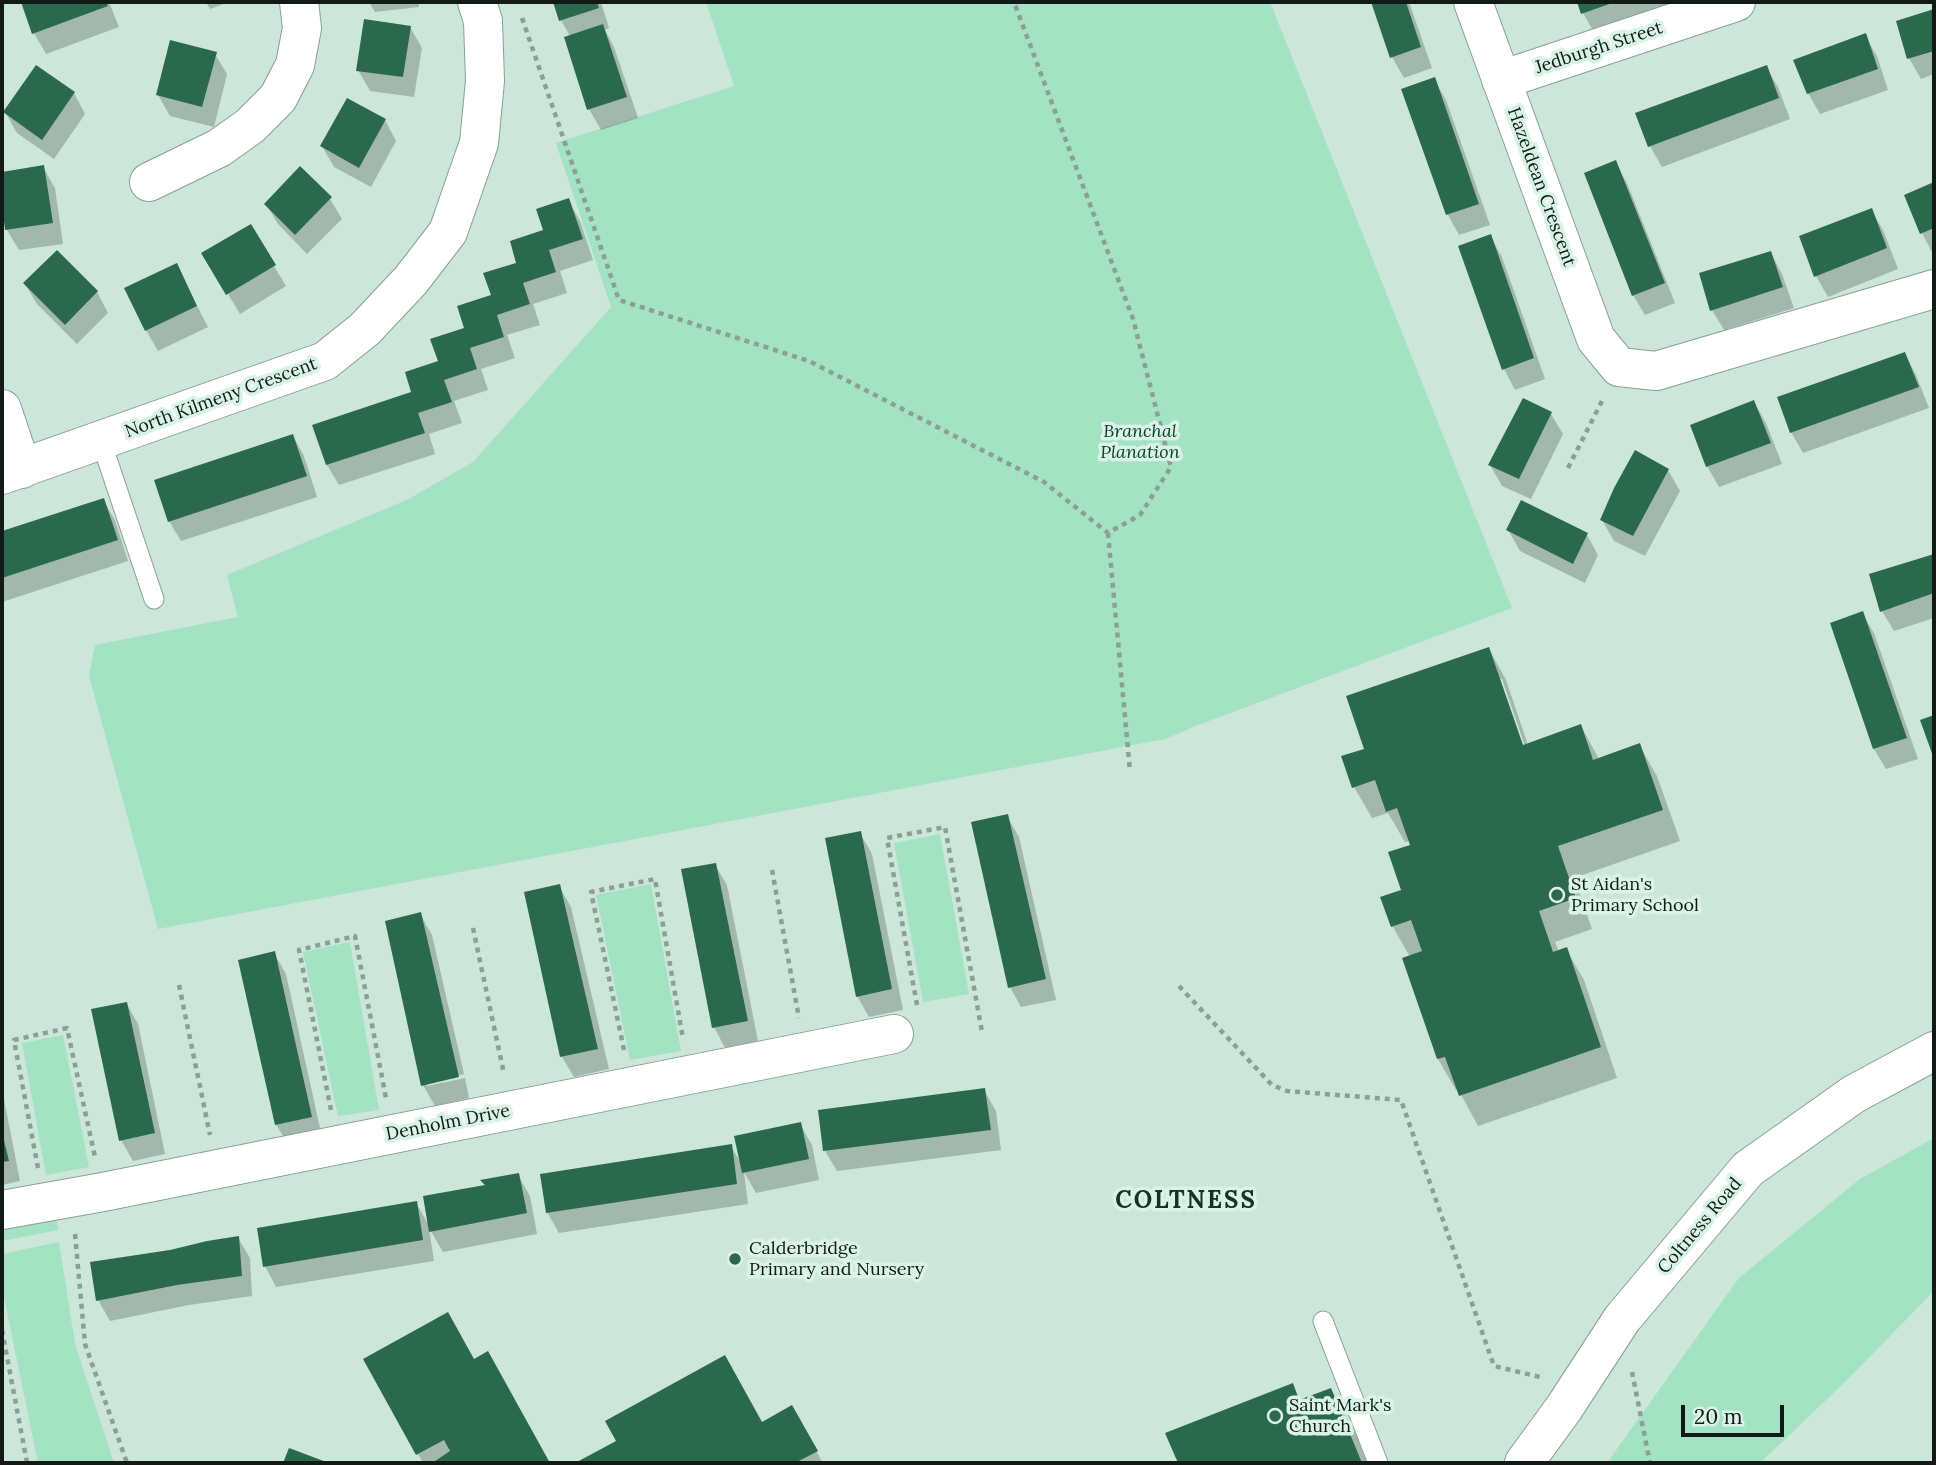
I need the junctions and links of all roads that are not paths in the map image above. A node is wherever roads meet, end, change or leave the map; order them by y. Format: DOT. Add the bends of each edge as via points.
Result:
graph roads {
  1 [pos="299,2"];
  2 [pos="1473,2"];
  3 [pos="1736,2"];
  4 [pos="480,11"];
  5 [pos="1501,80"];
  6 [pos="149,182"];
  7 [pos="1934,289"];
  8 [pos="2,409"];
  9 [pos="101,441"];
  10 [pos="12,472"];
  11 [pos="155,599"];
  12 [pos="906,1023"];
  13 [pos="1934,1051"];
  14 [pos="2,1210"];
  15 [pos="1323,1321"];
  16 [pos="1378,1463"];
  17 [pos="1524,1463"];
  1 -- 6 [label="street" via="302,28 296,65 278,98 219,149"];
  2 -- 5 [label="street, Hazeldean Crescent"];
  3 -- 5 [label="street, Jedburgh Street"];
  4 -- 9 [label="street, North Kilmeny Crescent" via="485,81 479,143 448,232 411,280 365,329 325,360"];
  5 -- 7 [label="street, Hazeldean Crescent" via="1596,339 1619,367 1656,371"];
  8 -- 10 [label="street"];
  9 -- 10 [label="street, North Kilmeny Crescent"];
  9 -- 11 [label="lane"];
  12 -- 14 [label="street, Denholm Drive" via="805,1052"];
  13 -- 17 [label="street, Coltness Road" via="1854,1094 1748,1168 1622,1319"];
  15 -- 16 [label="lane"];
}
